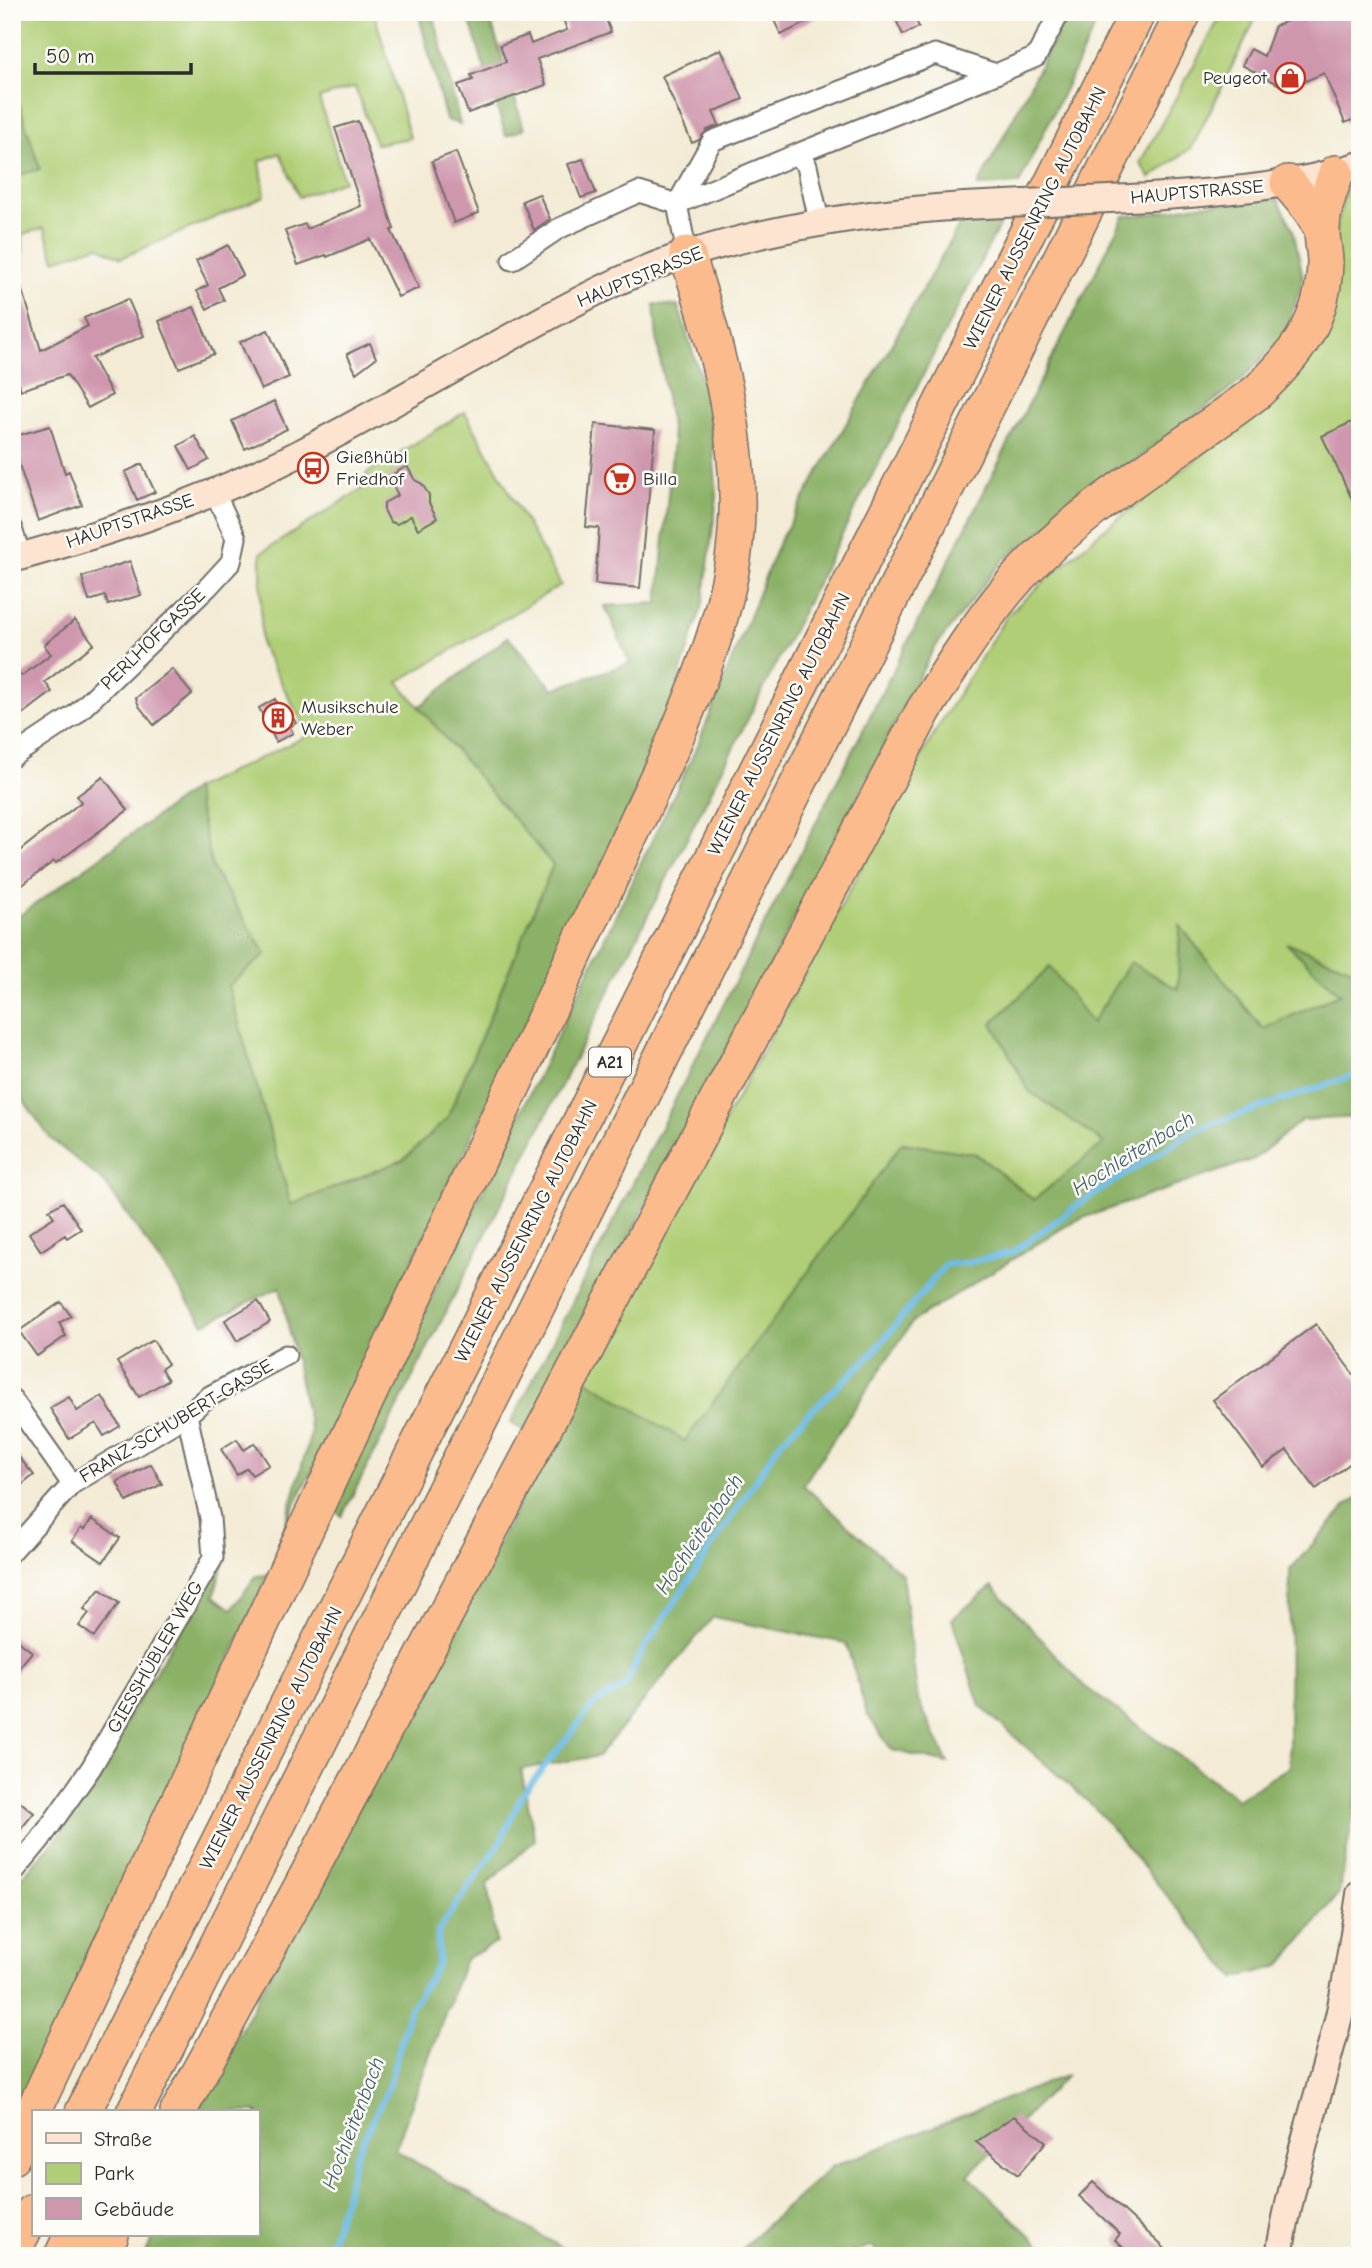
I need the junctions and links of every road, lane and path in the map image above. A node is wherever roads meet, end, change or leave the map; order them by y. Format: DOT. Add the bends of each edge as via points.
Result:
graph roads {
  1 [pos="1060,12"];
  2 [pos="1138,12"];
  3 [pos="1184,12"];
  4 [pos="996,74"];
  5 [pos="797,154"];
  6 [pos="1348,169"];
  7 [pos="1288,183"];
  8 [pos="677,204"];
  9 [pos="819,221"];
  10 [pos="1322,229"];
  11 [pos="687,254"];
  12 [pos="512,260"];
  13 [pos="215,492"];
  14 [pos="12,528"];
  15 [pos="17,558"];
  16 [pos="12,757"];
  17 [pos="286,1355"];
  18 [pos="12,1399"];
  19 [pos="187,1415"];
  20 [pos="72,1484"];
  21 [pos="12,1552"];
  22 [pos="12,1874"];
  23 [pos="1360,1894"];
  24 [pos="34,2110"];
  25 [pos="84,2110"];
  26 [pos="135,2110"];
  27 [pos="179,2110"];
  28 [pos="32,2114"];
  29 [pos="12,2157"];
  30 [pos="32,2213"];
  31 [pos="72,2236"];
  32 [pos="110,2236"];
  33 [pos="12,2253"];
  34 [pos="62,2256"];
  35 [pos="99,2256"];
  36 [pos="1279,2256"];
  1 -- 4 [label="street" via="1036,57"];
  2 -- 25 [label="highway, WIENER AUSSENRING AUTOBAHN / A21"];
  3 -- 26 [label="highway, WIENER AUSSENRING AUTOBAHN / A21"];
  4 -- 5 [label="street"];
  4 -- 8 [label="street" via="936,54 712,141"];
  5 -- 8 [label="street"];
  5 -- 9 [label="street" via="807,166"];
  6 -- 7 [label="main road, HAUPTSTRASSE"];
  6 -- 10 [label="highway" via="1326,203"];
  7 -- 9 [label="main road, HAUPTSTRASSE, bridge" via="1150,197 902,210"];
  7 -- 10 [label="highway"];
  8 -- 11 [label="street"];
  8 -- 12 [label="street" via="639,192 558,229"];
  9 -- 11 [label="main road, HAUPTSTRASSE"];
  10 -- 27 [label="highway" via="1325,262 1320,304 1297,350 1257,392 1104,502 1022,573 969,639 924,710"];
  11 -- 13 [label="main road, HAUPTSTRASSE" via="609,285 306,450"];
  11 -- 24 [label="highway" via="708,317 735,452 734,552 707,660 673,744"];
  13 -- 15 [label="main road, HAUPTSTRASSE"];
  13 -- 16 [label="street, PERLHOFGASSE" via="236,538 231,562 75,715"];
  14 -- 15 [label="street"];
  17 -- 19 [label="street, FRANZ-SCHUBERT-GASSE" via="208,1397"];
  18 -- 20 [label="street"];
  19 -- 20 [label="street, FRANZ-SCHUBERT-GASSE"];
  19 -- 22 [label="street, GIESSHÜBLER WEG" via="210,1518 213,1558 91,1768"];
  20 -- 21 [label="street, FRANZ-SCHUBERT-GASSE"];
  23 -- 36 [label="main road" via="1339,2015"];
  28 -- 29 [label="highway"];
  30 -- 33 [label="highway"];
  31 -- 34 [label="highway"];
  32 -- 35 [label="highway"];
}
